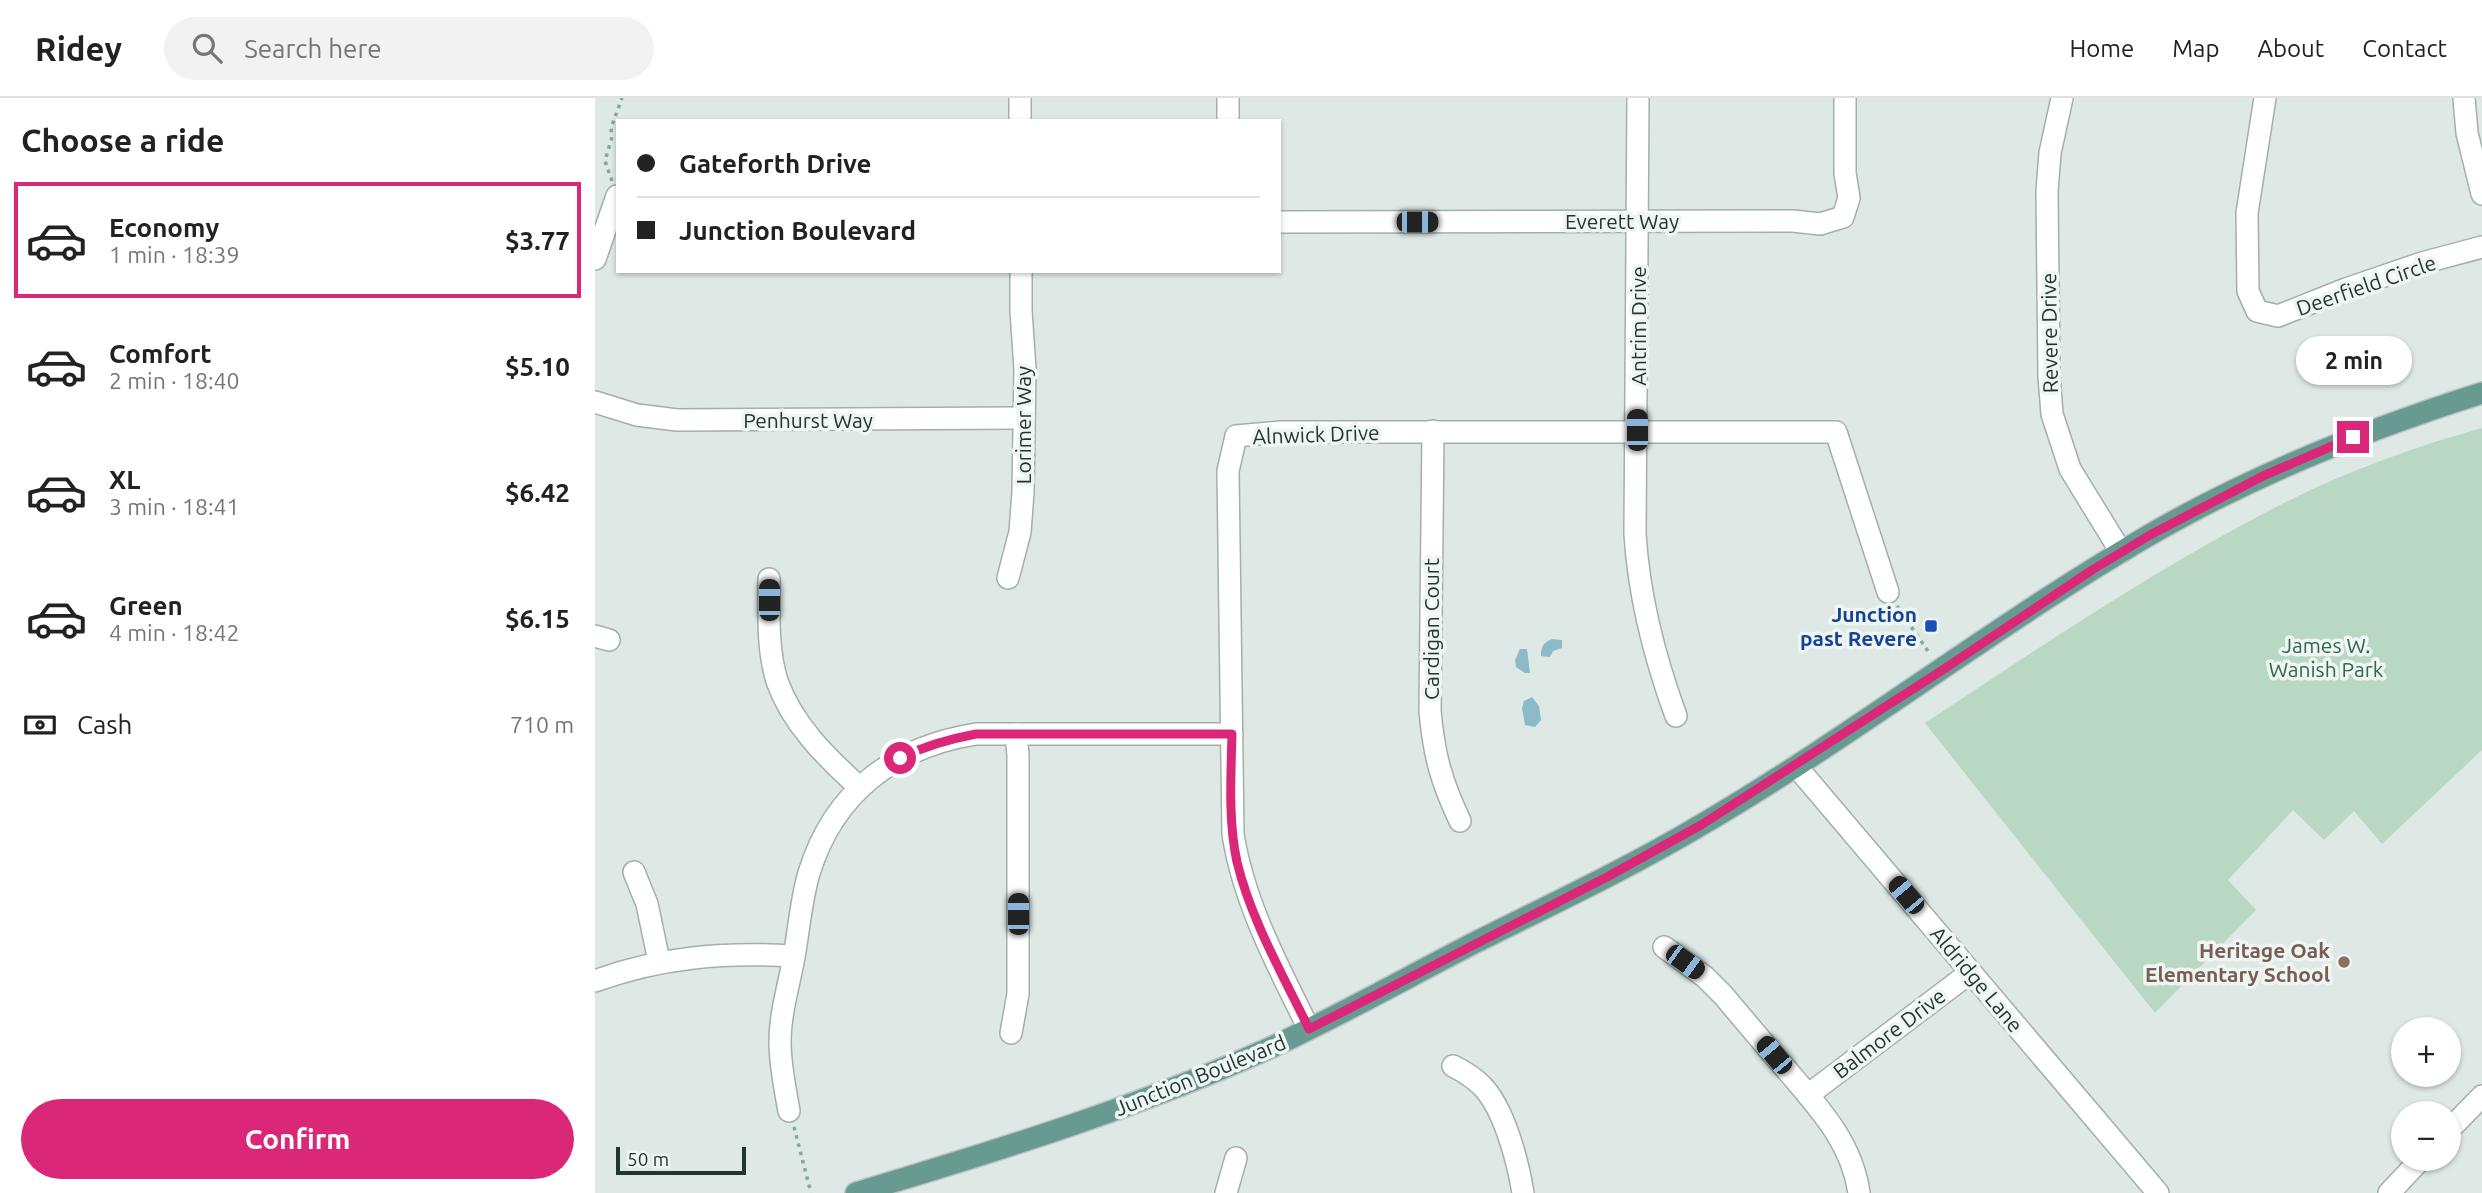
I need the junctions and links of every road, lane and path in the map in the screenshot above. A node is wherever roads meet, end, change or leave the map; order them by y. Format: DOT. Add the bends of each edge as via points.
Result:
graph roads {
  1 [pos="622,98"];
  2 [pos="1020,98"];
  3 [pos="1228,98"];
  4 [pos="1638,98"];
  5 [pos="1845,98"];
  6 [pos="2062,98"];
  7 [pos="2265,98"];
  8 [pos="2464,98"];
  9 [pos="1020,119"];
  10 [pos="1228,119"];
  11 [pos="616,193"];
  12 [pos="2482,194"];
  13 [pos="616,199"];
  14 [pos="1281,222"];
  15 [pos="1638,222"];
  16 [pos="2482,247"];
  17 [pos="595,259"];
  18 [pos="1021,273"];
  19 [pos="2482,393"];
  20 [pos="595,402"];
  21 [pos="1024,418"];
  22 [pos="1637,430"];
  23 [pos="1433,431"];
  24 [pos="2121,552"];
  25 [pos="1008,578"];
  26 [pos="769,579"];
  27 [pos="1888,592"];
  28 [pos="1941,671"];
  29 [pos="1676,716"];
  30 [pos="1016,734"];
  31 [pos="1232,734"];
  32 [pos="1796,766"];
  33 [pos="859,788"];
  34 [pos="1461,821"];
  35 [pos="634,872"];
  36 [pos="1664,947"];
  37 [pos="794,956"];
  38 [pos="659,961"];
  39 [pos="1971,972"];
  40 [pos="595,981"];
  41 [pos="1309,1029"];
  42 [pos="1011,1032"];
  43 [pos="1454,1066"];
  44 [pos="1808,1095"];
  45 [pos="2482,1096"];
  46 [pos="789,1111"];
  47 [pos="2461,1118"];
  48 [pos="1236,1158"];
  49 [pos="2413,1171"];
  50 [pos="2399,1190"];
  51 [pos="811,1193"];
  52 [pos="856,1193"];
  53 [pos="1226,1193"];
  54 [pos="1524,1193"];
  55 [pos="1859,1193"];
  56 [pos="2158,1193"];
  1 -- 11 [label="path" via="605,161"];
  2 -- 9 [label="street"];
  3 -- 10 [label="street"];
  4 -- 15 [label="street, Antrim Drive"];
  5 -- 15 [label="street, Everett Way" via="1849,198 1843,218 1820,224"];
  6 -- 24 [label="street, Revere Drive" via="2047,191 2052,414 2070,469"];
  7 -- 16 [label="street, Deerfield Circle" via="2247,214 2248,291 2257,311 2278,316 2422,263"];
  8 -- 12 [label="street" via="2466,133"];
  13 -- 17 [label="street"];
  14 -- 15 [label="street, Everett Way"];
  15 -- 22 [label="street, Antrim Drive"];
  18 -- 21 [label="street, Lorimer Way"];
  19 -- 24 [label="main road, Junction Boulevard" via="2353,437 2263,476"];
  20 -- 21 [label="street, Penhurst Way" via="677,421"];
  21 -- 25 [label="street, Lorimer Way" via="1020,532"];
  22 -- 23 [label="street, Alnwick Drive"];
  22 -- 27 [label="street, Alnwick Drive" via="1836,432"];
  22 -- 29 [label="street, Antrim Drive" via="1637,572"];
  23 -- 31 [label="street, Alnwick Drive" via="1236,436 1229,471"];
  23 -- 34 [label="street, Cardigan Court" via="1430,710 1444,788"];
  24 -- 28 [label="main road, Junction Boulevard"];
  26 -- 33 [label="street" via="777,681 807,735"];
  27 -- 28 [label="path"];
  28 -- 32 [label="main road, Junction Boulevard"];
  30 -- 31 [label="street"];
  30 -- 33 [label="street" via="949,738 883,767"];
  30 -- 42 [label="street" via="1018,994"];
  31 -- 41 [label="street, Alnwick Drive" via="1231,806 1237,861 1261,927"];
  32 -- 39 [label="street, Aldridge Lane"];
  32 -- 41 [label="main road, Junction Boulevard" via="1607,877"];
  33 -- 37 [label="street" via="820,843 802,903"];
  35 -- 38 [label="street" via="647,904"];
  36 -- 44 [label="street" via="1705,977"];
  37 -- 38 [label="street"];
  37 -- 46 [label="street" via="780,1040"];
  38 -- 40 [label="street"];
  39 -- 44 [label="street, Balmore Drive"];
  39 -- 56 [label="street, Aldridge Lane"];
  41 -- 52 [label="main road, Junction Boulevard" via="1097,1117"];
  43 -- 54 [label="street" via="1483,1086 1495,1105"];
  44 -- 55 [label="street" via="1846,1147"];
  45 -- 47 [label="street"];
  46 -- 51 [label="path"];
  48 -- 53 [label="street"];
  49 -- 50 [label="street"];
}
